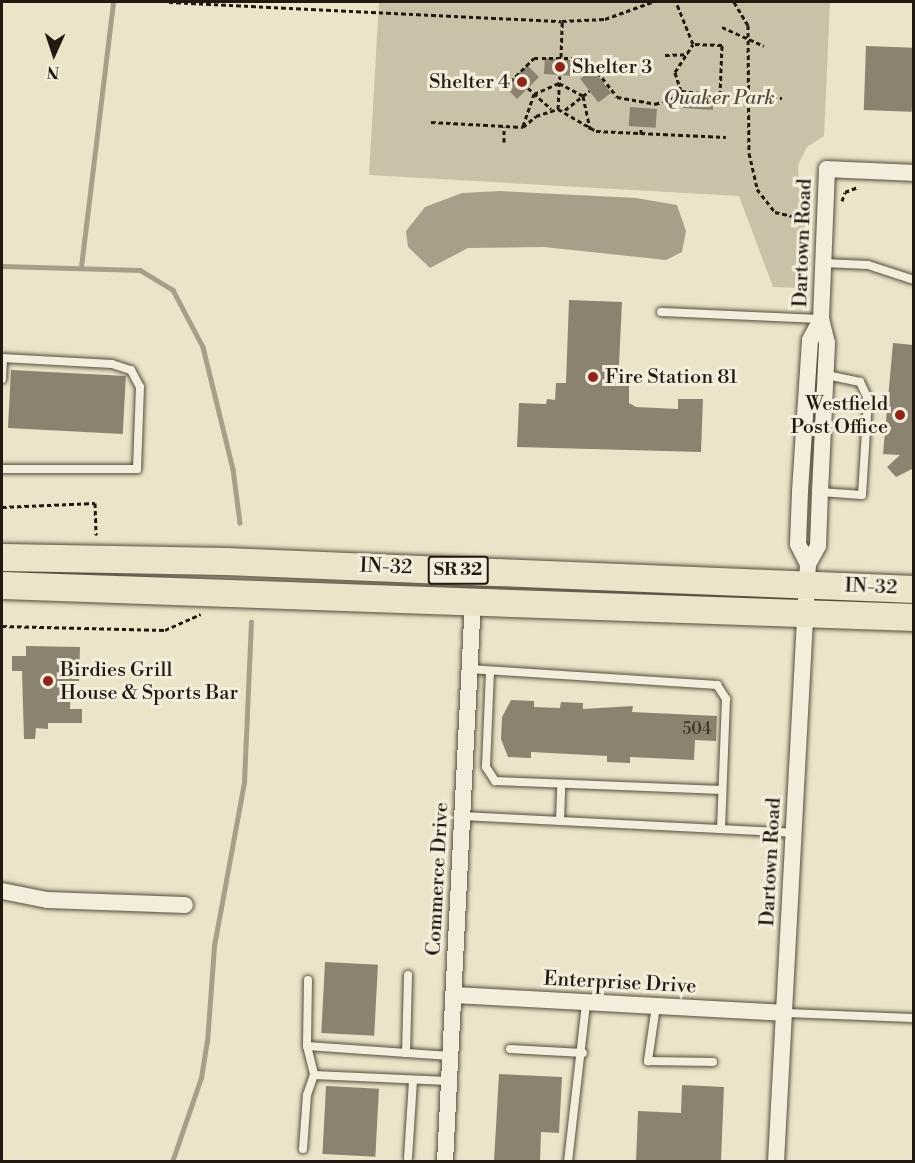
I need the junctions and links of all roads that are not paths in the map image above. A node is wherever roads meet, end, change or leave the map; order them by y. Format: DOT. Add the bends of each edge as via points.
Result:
graph roads {
  1 [pos="914,173"];
  2 [pos="824,263"];
  3 [pos="914,280"];
  4 [pos="661,312"];
  5 [pos="822,319"];
  6 [pos="2,358"];
  7 [pos="826,375"];
  8 [pos="2,379"];
  9 [pos="2,469"];
  10 [pos="820,492"];
  11 [pos="2,557"];
  12 [pos="808,574"];
  13 [pos="2,585"];
  14 [pos="914,589"];
  15 [pos="473,599"];
  16 [pos="806,613"];
  17 [pos="914,617"];
  18 [pos="469,669"];
  19 [pos="490,671"];
  20 [pos="561,785"];
  21 [pos="722,790"];
  22 [pos="462,816"];
  23 [pos="560,821"];
  24 [pos="721,828"];
  25 [pos="794,833"];
  26 [pos="2,891"];
  27 [pos="185,905"];
  28 [pos="408,975"];
  29 [pos="308,980"];
  30 [pos="453,995"];
  31 [pos="586,1003"];
  32 [pos="656,1006"];
  33 [pos="784,1013"];
  34 [pos="914,1018"];
  35 [pos="307,1046"];
  36 [pos="510,1049"];
  37 [pos="406,1053"];
  38 [pos="583,1053"];
  39 [pos="450,1056"];
  40 [pos="713,1062"];
  41 [pos="314,1075"];
  42 [pos="413,1080"];
  43 [pos="448,1082"];
  44 [pos="303,1149"];
  45 [pos="408,1158"];
  46 [pos="445,1161"];
  47 [pos="568,1161"];
  48 [pos="776,1161"];
  1 -- 2 [label="street, Dartown Road" via="827,169"];
  2 -- 3 [label="lane" via="868,265"];
  2 -- 5 [label="street, Dartown Road"];
  4 -- 5 [label="lane"];
  5 -- 7 [label="street, Dartown Road" via="827,343"];
  5 -- 12 [label="street, Dartown Road" via="810,340 801,480 798,544"];
  6 -- 8 [label="lane"];
  6 -- 9 [label="lane" via="112,364 131,370 140,387 137,469"];
  7 -- 10 [label="street, Dartown Road"];
  7 -- 10 [label="lane" via="860,382 867,393 862,495"];
  10 -- 12 [label="street, Dartown Road" via="818,546"];
  11 -- 12 [label="main road, IN-32 / SR 32"];
  12 -- 14 [label="main road, IN-32 / SR 32"];
  12 -- 16 [label="street, Dartown Road"];
  13 -- 15 [label="main road, IN-32 / SR 32"];
  15 -- 16 [label="main road, IN-32 / SR 32"];
  15 -- 18 [label="street, Commerce Drive"];
  16 -- 17 [label="main road, IN-32 / SR 32"];
  16 -- 25 [label="street, Dartown Road"];
  18 -- 19 [label="lane"];
  18 -- 22 [label="street, Commerce Drive"];
  19 -- 20 [label="lane" via="488,775 502,783"];
  19 -- 21 [label="lane" via="717,685 726,699"];
  20 -- 21 [label="lane"];
  20 -- 23 [label="lane"];
  21 -- 24 [label="lane"];
  22 -- 23 [label="lane"];
  22 -- 30 [label="street, Commerce Drive"];
  23 -- 24 [label="lane"];
  24 -- 25 [label="lane"];
  25 -- 33 [label="street, Dartown Road"];
  26 -- 27 [label="street" via="47,900"];
  28 -- 37 [label="lane"];
  29 -- 35 [label="lane"];
  30 -- 31 [label="street, Enterprise Drive"];
  30 -- 39 [label="street, Commerce Drive"];
  31 -- 32 [label="street, Enterprise Drive"];
  31 -- 38 [label="lane"];
  32 -- 33 [label="street, Enterprise Drive"];
  32 -- 40 [label="lane" via="648,1061"];
  33 -- 34 [label="lane"];
  33 -- 48 [label="street, Dartown Road"];
  35 -- 37 [label="lane"];
  35 -- 41 [label="lane"];
  36 -- 38 [label="lane"];
  37 -- 39 [label="lane"];
  38 -- 47 [label="lane"];
  39 -- 43 [label="street, Commerce Drive"];
  41 -- 42 [label="lane"];
  41 -- 44 [label="lane" via="307,1095"];
  42 -- 43 [label="lane"];
  42 -- 45 [label="lane"];
  43 -- 46 [label="street, Commerce Drive"];
}
